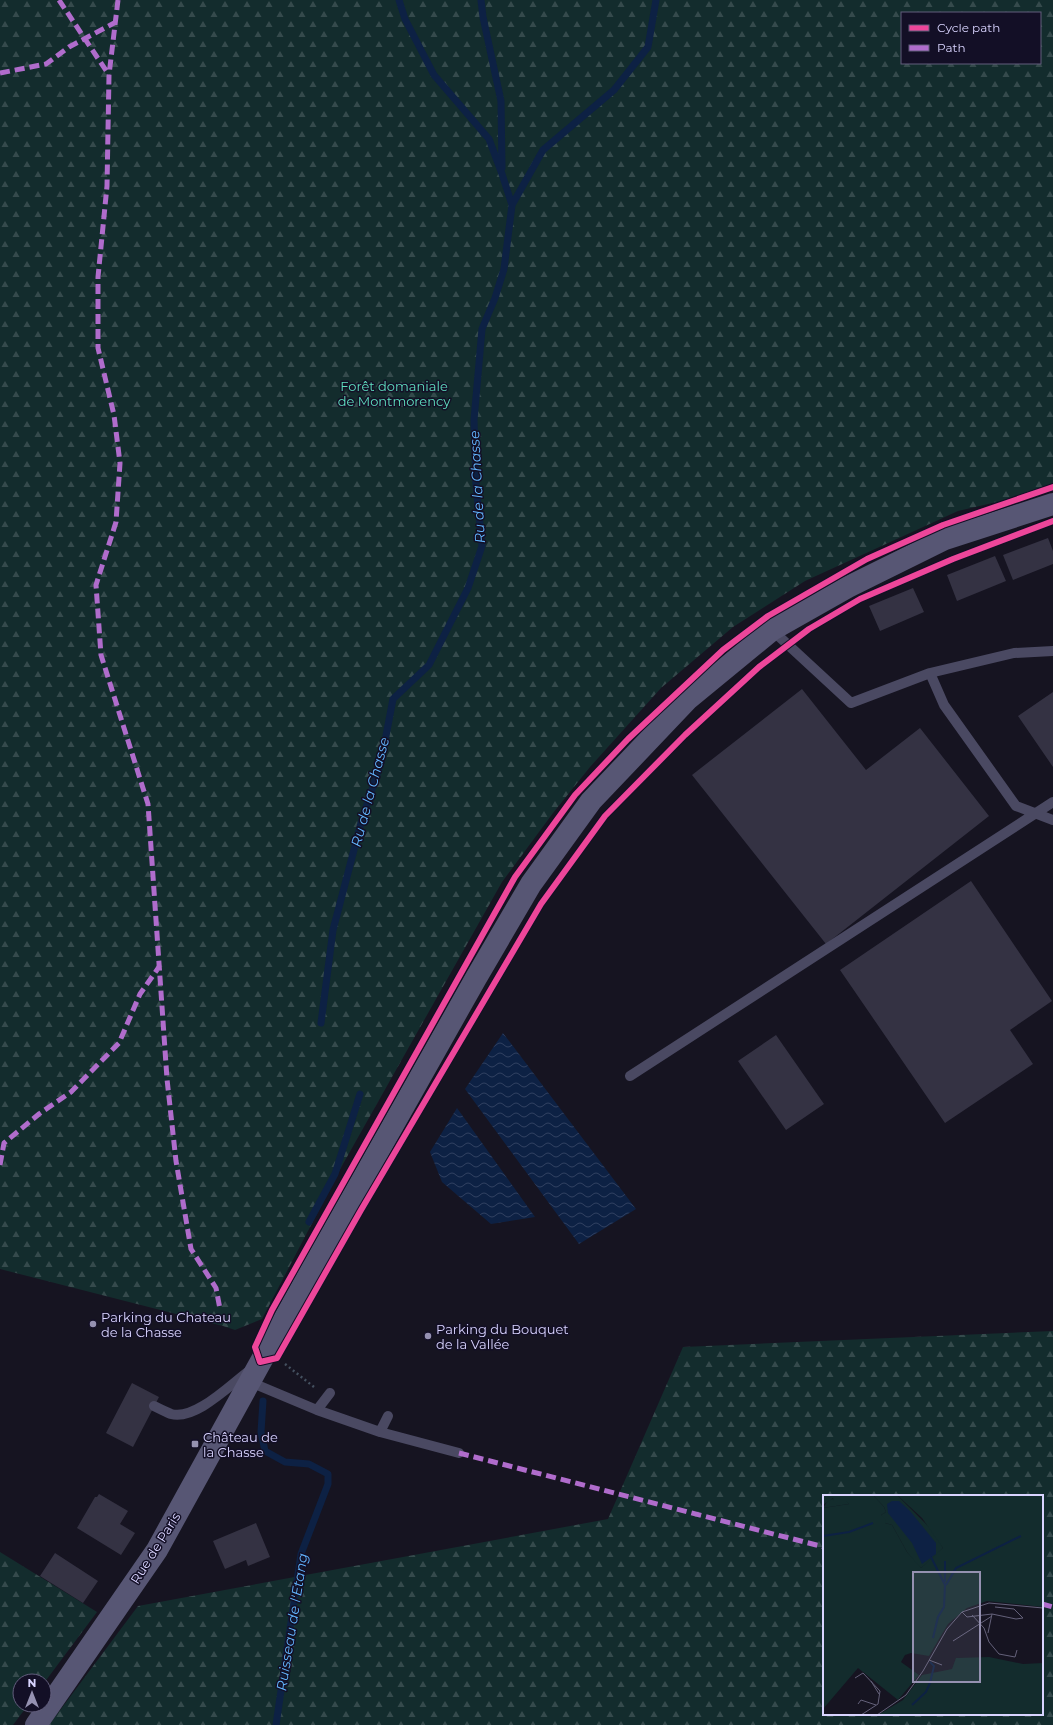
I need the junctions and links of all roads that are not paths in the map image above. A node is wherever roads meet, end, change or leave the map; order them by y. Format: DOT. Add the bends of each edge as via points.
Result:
graph roads {
  1 [pos="1053,504"];
  2 [pos="772,630"];
  3 [pos="1053,651"];
  4 [pos="930,673"];
  5 [pos="1053,802"];
  6 [pos="1035,814"];
  7 [pos="1053,820"];
  8 [pos="630,1076"];
  9 [pos="260,1362"];
  10 [pos="250,1382"];
  11 [pos="330,1394"];
  12 [pos="154,1406"];
  13 [pos="317,1410"];
  14 [pos="388,1416"];
  15 [pos="380,1432"];
  16 [pos="459,1453"];
  17 [pos="36,1725"];
  1 -- 2 [label="main road, Rue de Paris" via="945,539 848,587"];
  2 -- 4 [label="lane" via="851,703"];
  2 -- 9 [label="main road, Rue de Paris" via="688,698 596,795 531,884"];
  3 -- 4 [label="lane" via="1014,653"];
  4 -- 6 [label="lane" via="944,705 1016,806"];
  5 -- 6 [label="lane"];
  6 -- 7 [label="lane"];
  6 -- 8 [label="lane"];
  9 -- 10 [label="main road, Rue de Paris"];
  9 -- 12 [label="lane" via="209,1402 189,1414 172,1414"];
  10 -- 13 [label="lane"];
  10 -- 17 [label="main road, Rue de Paris" via="157,1550"];
  11 -- 13 [label="lane"];
  13 -- 15 [label="lane"];
  14 -- 15 [label="lane"];
  15 -- 16 [label="lane"];
}
